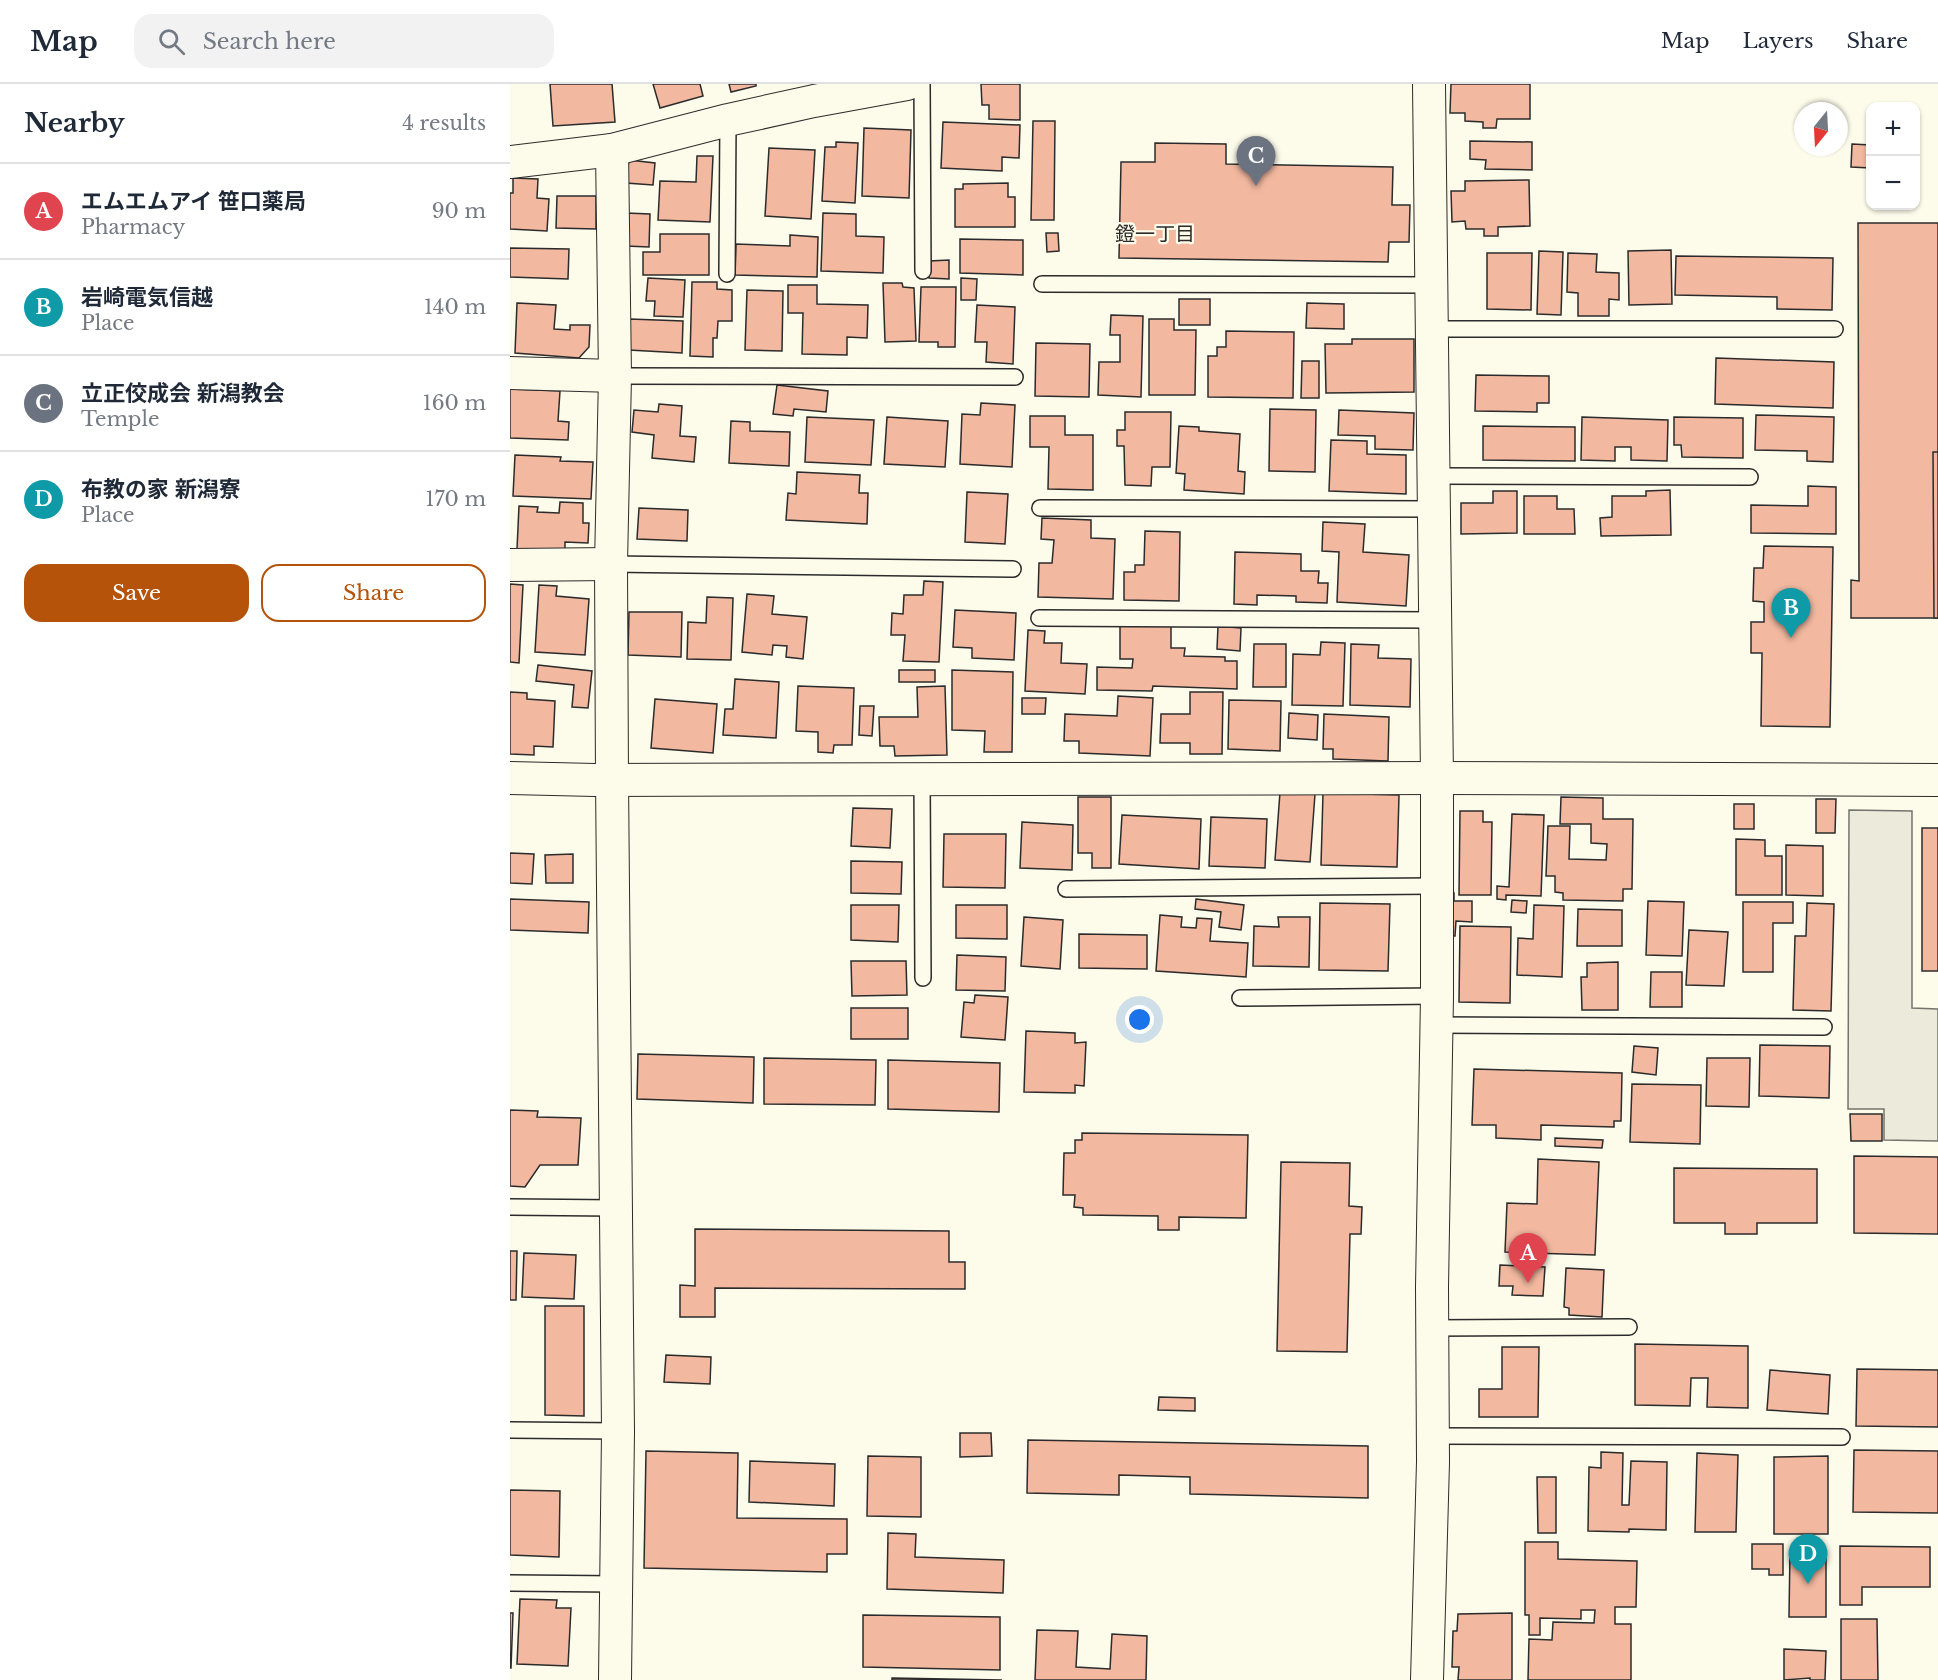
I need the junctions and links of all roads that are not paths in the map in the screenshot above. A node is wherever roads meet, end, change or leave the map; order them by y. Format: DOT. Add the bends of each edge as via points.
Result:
graph roads {
  1 [pos="907,84"];
  2 [pos="922,84"];
  3 [pos="1429,84"];
  4 [pos="728,120"];
  5 [pos="612,150"];
  6 [pos="510,162"];
  7 [pos="923,271"];
  8 [pos="727,274"];
  9 [pos="1042,284"];
  10 [pos="1431,285"];
  11 [pos="1432,329"];
  12 [pos="1835,329"];
  13 [pos="510,373"];
  14 [pos="615,376"];
  15 [pos="1015,377"];
  16 [pos="1433,476"];
  17 [pos="1750,477"];
  18 [pos="1040,508"];
  19 [pos="1433,509"];
  20 [pos="611,564"];
  21 [pos="510,565"];
  22 [pos="1013,569"];
  23 [pos="1039,618"];
  24 [pos="1434,620"];
  25 [pos="510,778"];
  26 [pos="922,778"];
  27 [pos="1437,778"];
  28 [pos="612,779"];
  29 [pos="1938,780"];
  30 [pos="1436,886"];
  31 [pos="1066,889"];
  32 [pos="923,978"];
  33 [pos="1240,998"];
  34 [pos="1436,1011"];
  35 [pos="1824,1027"];
  36 [pos="510,1207"];
  37 [pos="615,1208"];
  38 [pos="1629,1327"];
  39 [pos="1432,1328"];
  40 [pos="510,1430"];
  41 [pos="618,1431"];
  42 [pos="1432,1436"];
  43 [pos="1842,1437"];
  44 [pos="510,1583"];
  45 [pos="617,1584"];
  46 [pos="615,1680"];
  47 [pos="1427,1680"];
  1 -- 4 [label="street"];
  2 -- 7 [label="lane"];
  3 -- 10 [label="street"];
  4 -- 5 [label="street"];
  4 -- 8 [label="lane"];
  5 -- 6 [label="street"];
  5 -- 14 [label="street"];
  9 -- 10 [label="lane"];
  10 -- 11 [label="street"];
  11 -- 12 [label="lane"];
  11 -- 16 [label="street"];
  13 -- 14 [label="street"];
  14 -- 15 [label="lane"];
  14 -- 20 [label="street"];
  16 -- 17 [label="lane"];
  16 -- 19 [label="street"];
  18 -- 19 [label="lane"];
  19 -- 24 [label="street"];
  20 -- 21 [label="street"];
  20 -- 22 [label="lane"];
  20 -- 28 [label="street"];
  23 -- 24 [label="lane"];
  24 -- 27 [label="street"];
  25 -- 28 [label="street"];
  26 -- 27 [label="street"];
  26 -- 28 [label="street"];
  26 -- 32 [label="lane"];
  27 -- 29 [label="street"];
  27 -- 30 [label="street"];
  28 -- 37 [label="street"];
  30 -- 31 [label="lane"];
  30 -- 34 [label="street"];
  33 -- 34 [label="lane"];
  34 -- 35 [label="lane"];
  34 -- 39 [label="street"];
  36 -- 37 [label="lane"];
  37 -- 41 [label="street"];
  38 -- 39 [label="lane"];
  39 -- 42 [label="street"];
  40 -- 41 [label="lane"];
  41 -- 45 [label="street"];
  42 -- 43 [label="lane"];
  42 -- 47 [label="street"];
  44 -- 45 [label="lane"];
  45 -- 46 [label="street"];
}
